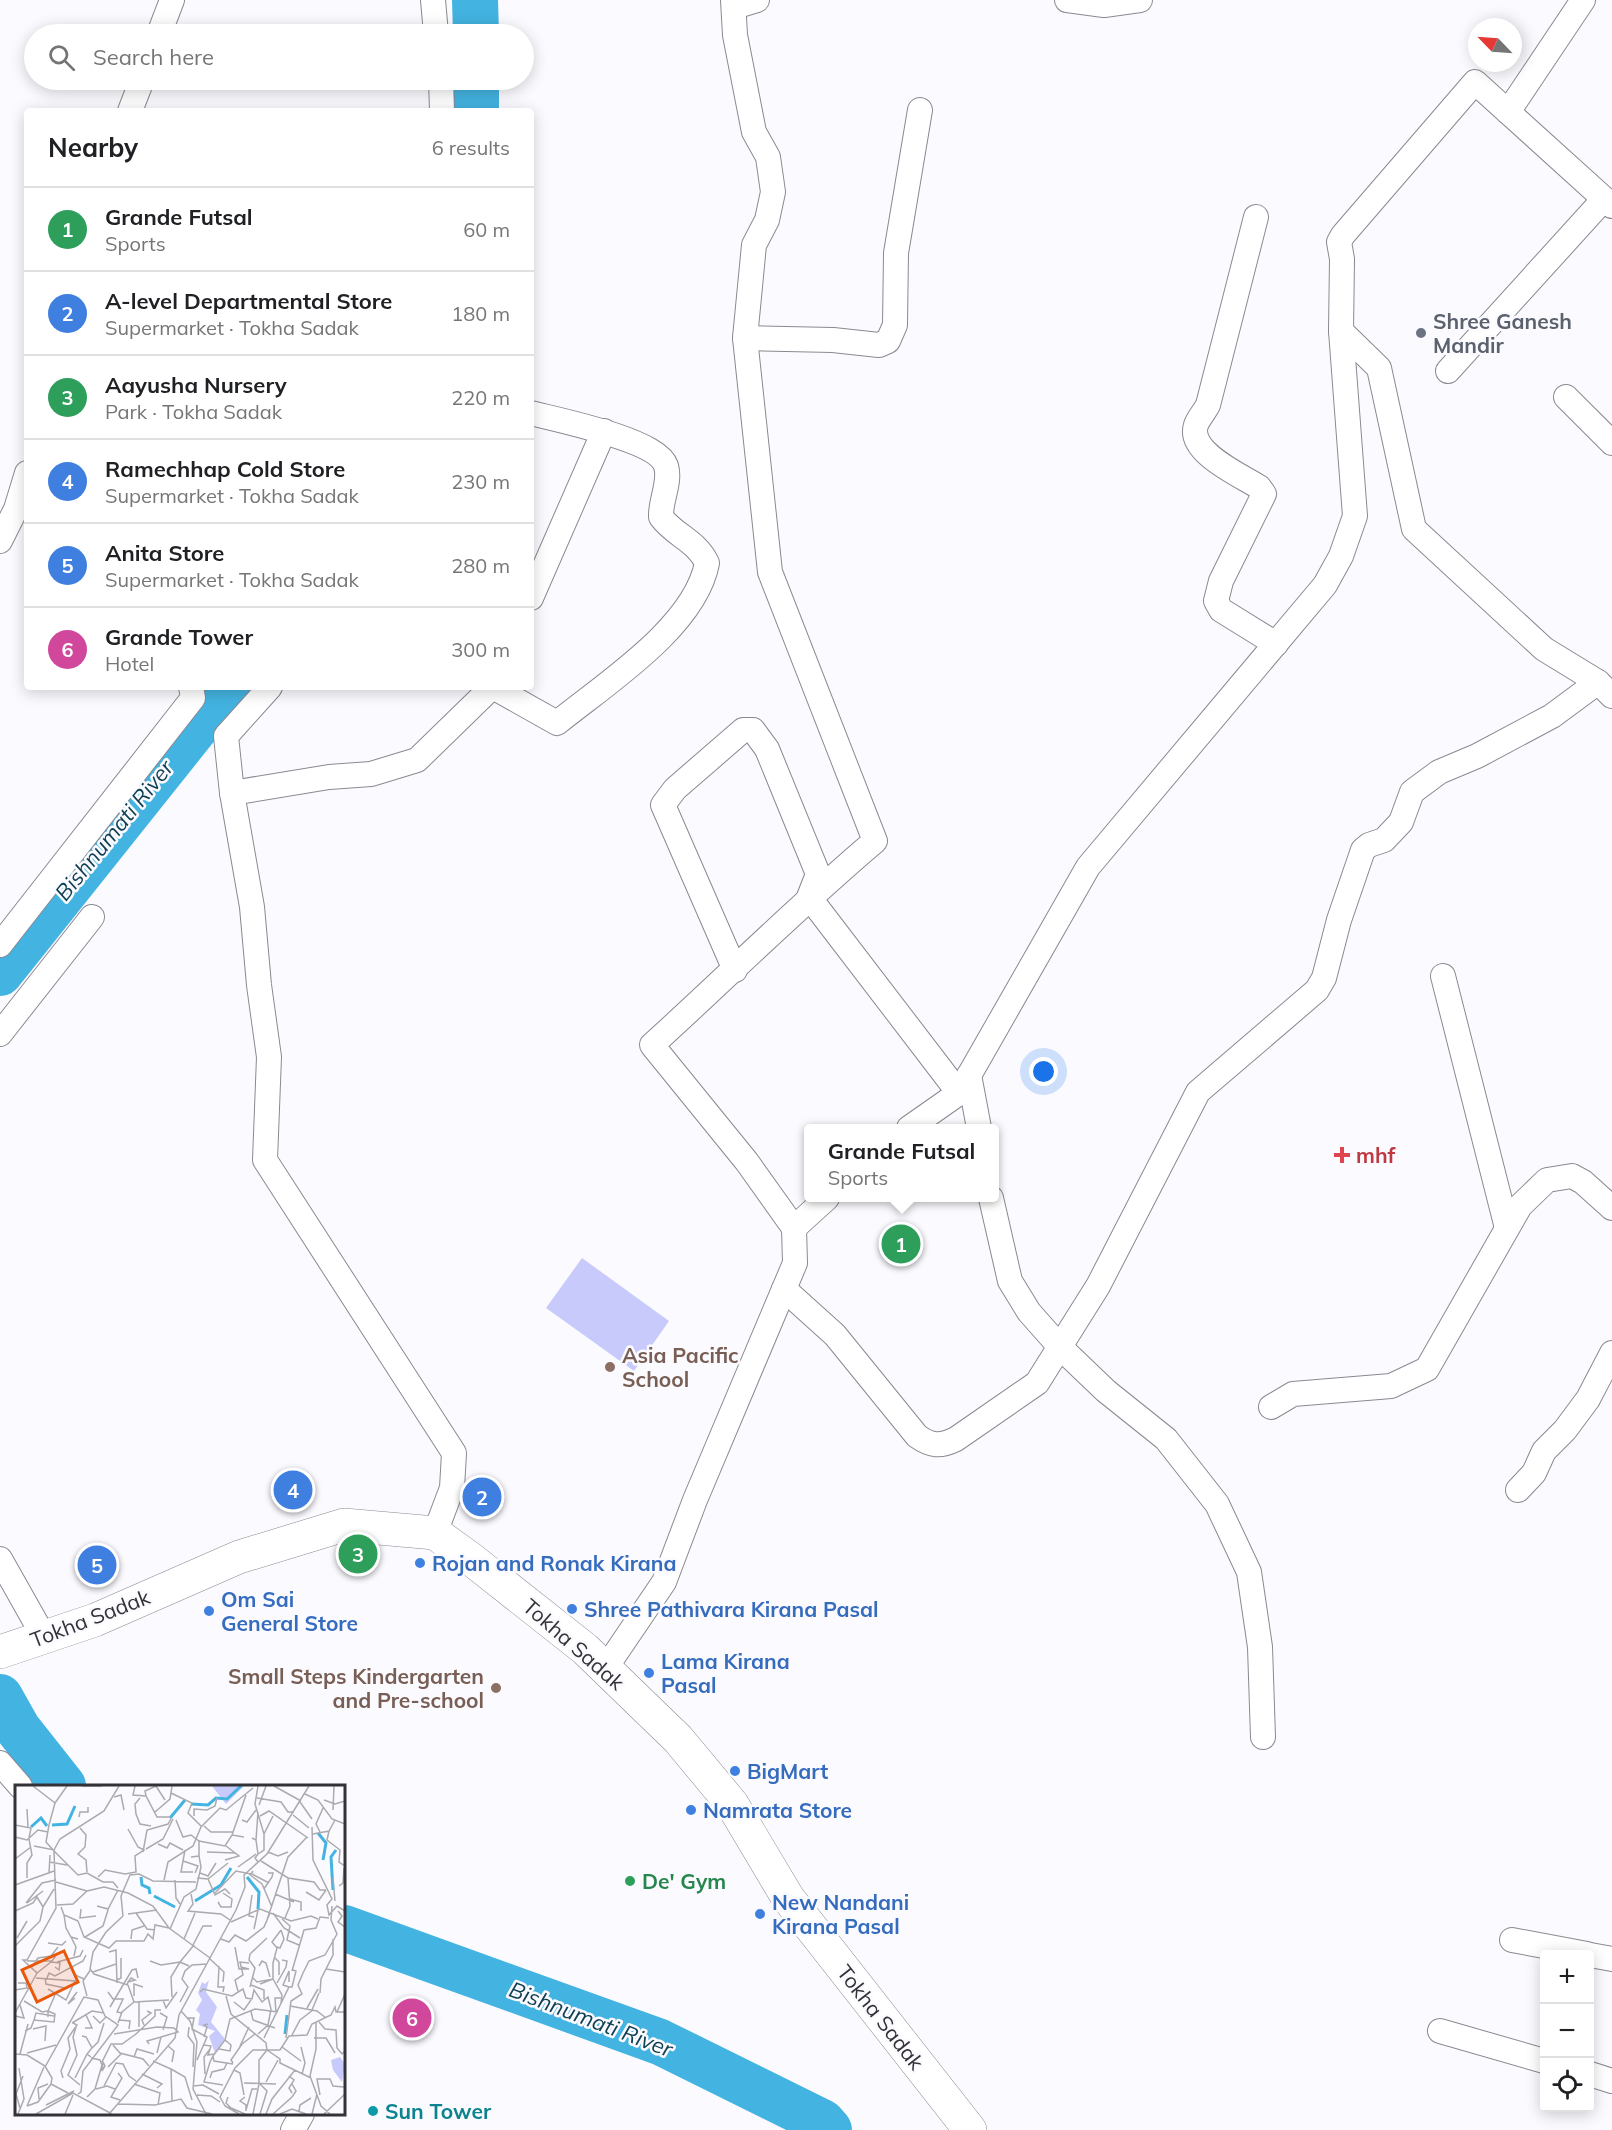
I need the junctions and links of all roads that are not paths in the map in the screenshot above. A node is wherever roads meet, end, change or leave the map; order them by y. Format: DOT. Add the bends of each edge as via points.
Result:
graph roads {
  1 [pos="172,0"];
  2 [pos="433,0"];
  3 [pos="757,0"];
  4 [pos="1067,0"];
  5 [pos="1140,0"];
  6 [pos="1582,0"];
  7 [pos="734,4"];
  8 [pos="163,24"];
  9 [pos="435,24"];
  10 [pos="138,90"];
  11 [pos="441,90"];
  12 [pos="131,108"];
  13 [pos="442,108"];
  14 [pos="920,110"];
  15 [pos="1508,112"];
  16 [pos="1608,203"];
  17 [pos="1256,217"];
  18 [pos="1341,331"];
  19 [pos="745,339"];
  20 [pos="1448,371"];
  21 [pos="1566,397"];
  22 [pos="534,414"];
  23 [pos="604,431"];
  24 [pos="1612,443"];
  25 [pos="24,483"];
  26 [pos="0,541"];
  27 [pos="534,591"];
  28 [pos="1276,644"];
  29 [pos="1605,689"];
  30 [pos="267,690"];
  31 [pos="490,690"];
  32 [pos="498,690"];
  33 [pos="195,691"];
  34 [pos="232,793"];
  35 [pos="809,897"];
  36 [pos="92,917"];
  37 [pos="0,945"];
  38 [pos="735,970"];
  39 [pos="1443,976"];
  40 [pos="0,1034"];
  41 [pos="964,1084"];
  42 [pos="914,1124"];
  43 [pos="978,1124"];
  44 [pos="822,1202"];
  45 [pos="993,1202"];
  46 [pos="1612,1208"];
  47 [pos="794,1228"];
  48 [pos="1507,1228"];
  49 [pos="784,1289"];
  50 [pos="1060,1347"];
  51 [pos="1612,1353"];
  52 [pos="1271,1407"];
  53 [pos="1518,1490"];
  54 [pos="435,1533"];
  55 [pos="0,1560"];
  56 [pos="44,1637"];
  57 [pos="3,1651"];
  58 [pos="605,1670"];
  59 [pos="1263,1737"];
  60 [pos="0,1763"];
  61 [pos="19,1785"];
  62 [pos="1512,1940"];
  63 [pos="1563,1950"];
  64 [pos="1594,1956"];
  65 [pos="1612,1959"];
  66 [pos="1440,2031"];
  67 [pos="1540,2060"];
  68 [pos="1594,2075"];
  69 [pos="1612,2081"];
  70 [pos="301,2115"];
  71 [pos="293,2130"];
  72 [pos="970,2130"];
  1 -- 8 [label="street"];
  2 -- 9 [label="street"];
  3 -- 7 [label="street"];
  4 -- 5 [label="street" via="1104,5"];
  6 -- 15 [label="street"];
  7 -- 19 [label="street" via="735,35 754,132 768,158 773,192 767,220 754,245"];
  10 -- 12 [label="street"];
  11 -- 13 [label="street"];
  14 -- 19 [label="street" via="896,254 895,325 888,341 879,345"];
  15 -- 16 [label="street"];
  15 -- 18 [label="street" via="1475,82 1343,235 1339,242"];
  16 -- 20 [label="street"];
  17 -- 28 [label="street" via="1208,405 1195,425 1196,439 1203,452 1264,494 1221,581 1216,601 1221,610"];
  18 -- 28 [label="street" via="1355,516 1341,556 1325,585"];
  18 -- 29 [label="street" via="1379,368 1414,529 1544,649"];
  19 -- 35 [label="street" via="770,572 875,841"];
  21 -- 24 [label="street"];
  22 -- 23 [label="street"];
  23 -- 27 [label="street"];
  23 -- 32 [label="street" via="662,458 668,472 661,517 701,549 707,563 700,588 667,631 557,723"];
  25 -- 26 [label="street"];
  28 -- 41 [label="street" via="1089,867"];
  29 -- 50 [label="street" via="1439,772 1412,792 1401,822 1384,840 1363,850 1317,990 1198,1092 1098,1286"];
  30 -- 34 [label="street" via="226,736"];
  31 -- 34 [label="street" via="417,760 371,774"];
  33 -- 37 [label="street"];
  34 -- 54 [label="street" via="252,908 270,1057 265,1160 454,1453 452,1488"];
  35 -- 38 [label="street"];
  35 -- 38 [label="street" via="818,874 815,864 767,749 753,730 743,730 675,789 663,805"];
  35 -- 41 [label="street"];
  36 -- 40 [label="street"];
  38 -- 47 [label="street" via="652,1045 747,1162"];
  39 -- 48 [label="street"];
  41 -- 42 [label="street"];
  41 -- 43 [label="street"];
  44 -- 47 [label="street"];
  45 -- 50 [label="street" via="1010,1281 1029,1312"];
  46 -- 48 [label="street" via="1572,1176 1548,1180 1520,1206"];
  47 -- 49 [label="street" via="795,1263"];
  48 -- 52 [label="street" via="1427,1369 1391,1386 1293,1394"];
  49 -- 50 [label="street" via="835,1335 917,1436 931,1445 956,1439 1037,1383"];
  49 -- 58 [label="street" via="664,1582"];
  50 -- 59 [label="street" via="1106,1391 1166,1439 1216,1504 1249,1572 1260,1647"];
  51 -- 53 [label="street" via="1588,1399 1544,1451 1534,1473"];
  54 -- 56 [label="main road, Tokha Sadak" via="344,1525 239,1557 95,1620"];
  54 -- 58 [label="main road, Tokha Sadak" via="585,1649"];
  55 -- 56 [label="street"];
  56 -- 57 [label="main road, Tokha Sadak"];
  58 -- 72 [label="main road, Tokha Sadak" via="678,1739 732,1804 788,1898"];
  60 -- 61 [label="street"];
  62 -- 63 [label="street"];
  64 -- 65 [label="street"];
  66 -- 67 [label="street"];
  68 -- 69 [label="street"];
  70 -- 71 [label="street"];
}
